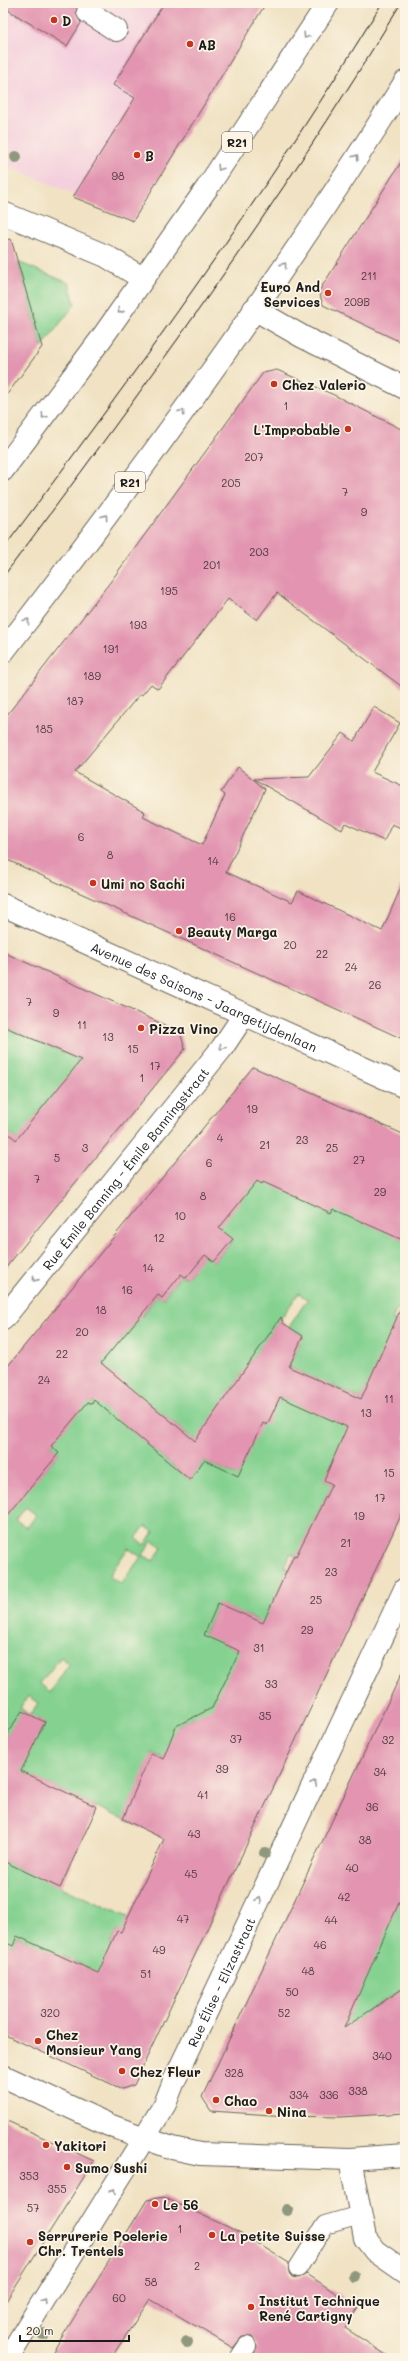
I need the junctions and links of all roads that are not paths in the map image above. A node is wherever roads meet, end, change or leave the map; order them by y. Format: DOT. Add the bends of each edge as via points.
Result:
graph roads {
  1 [pos="328,3"];
  2 [pos="88,12"];
  3 [pos="116,30"];
  4 [pos="405,82"];
  5 [pos="3,213"];
  6 [pos="142,278"];
  7 [pos="254,309"];
  8 [pos="405,388"];
  9 [pos="3,470"];
  10 [pos="3,652"];
  11 [pos="3,905"];
  12 [pos="244,1015"];
  13 [pos="405,1087"];
  14 [pos="3,1319"];
  15 [pos="405,1589"];
  16 [pos="3,2076"];
  17 [pos="145,2138"];
  18 [pos="405,2155"];
  19 [pos="350,2159"];
  20 [pos="360,2215"];
  21 [pos="298,2268"];
  22 [pos="405,2272"];
  23 [pos="8,2358"];
  1 -- 6 [label="street, R21, one-way" via="207,188"];
  2 -- 3 [label="street"];
  7 -- 4 [label="street, R21, one-way"];
  5 -- 6 [label="street" via="106,256"];
  6 -- 9 [label="street, R21, one-way"];
  7 -- 8 [label="street" via="303,337"];
  10 -- 7 [label="street, R21, one-way" via="199,389"];
  11 -- 12 [label="street, Avenue des Saisons - Jaargetijdenlaan"];
  12 -- 13 [label="street, Avenue des Saisons - Jaargetijdenlaan"];
  12 -- 14 [label="street, Rue Émile Banning - Émile Banningstraat, one-way" via="217,1054"];
  17 -- 15 [label="street, Rue Élise - Elizastraat, one-way" via="165,2104"];
  16 -- 17 [label="street" via="109,2125"];
  17 -- 19 [label="street" via="172,2148 200,2154"];
  23 -- 17 [label="street, Rue Élise - Elizastraat, one-way"];
  18 -- 19 [label="street"];
  19 -- 20 [label="street"];
  20 -- 21 [label="lane" via="326,2225"];
  20 -- 22 [label="street" via="365,2238 375,2251"];
}
